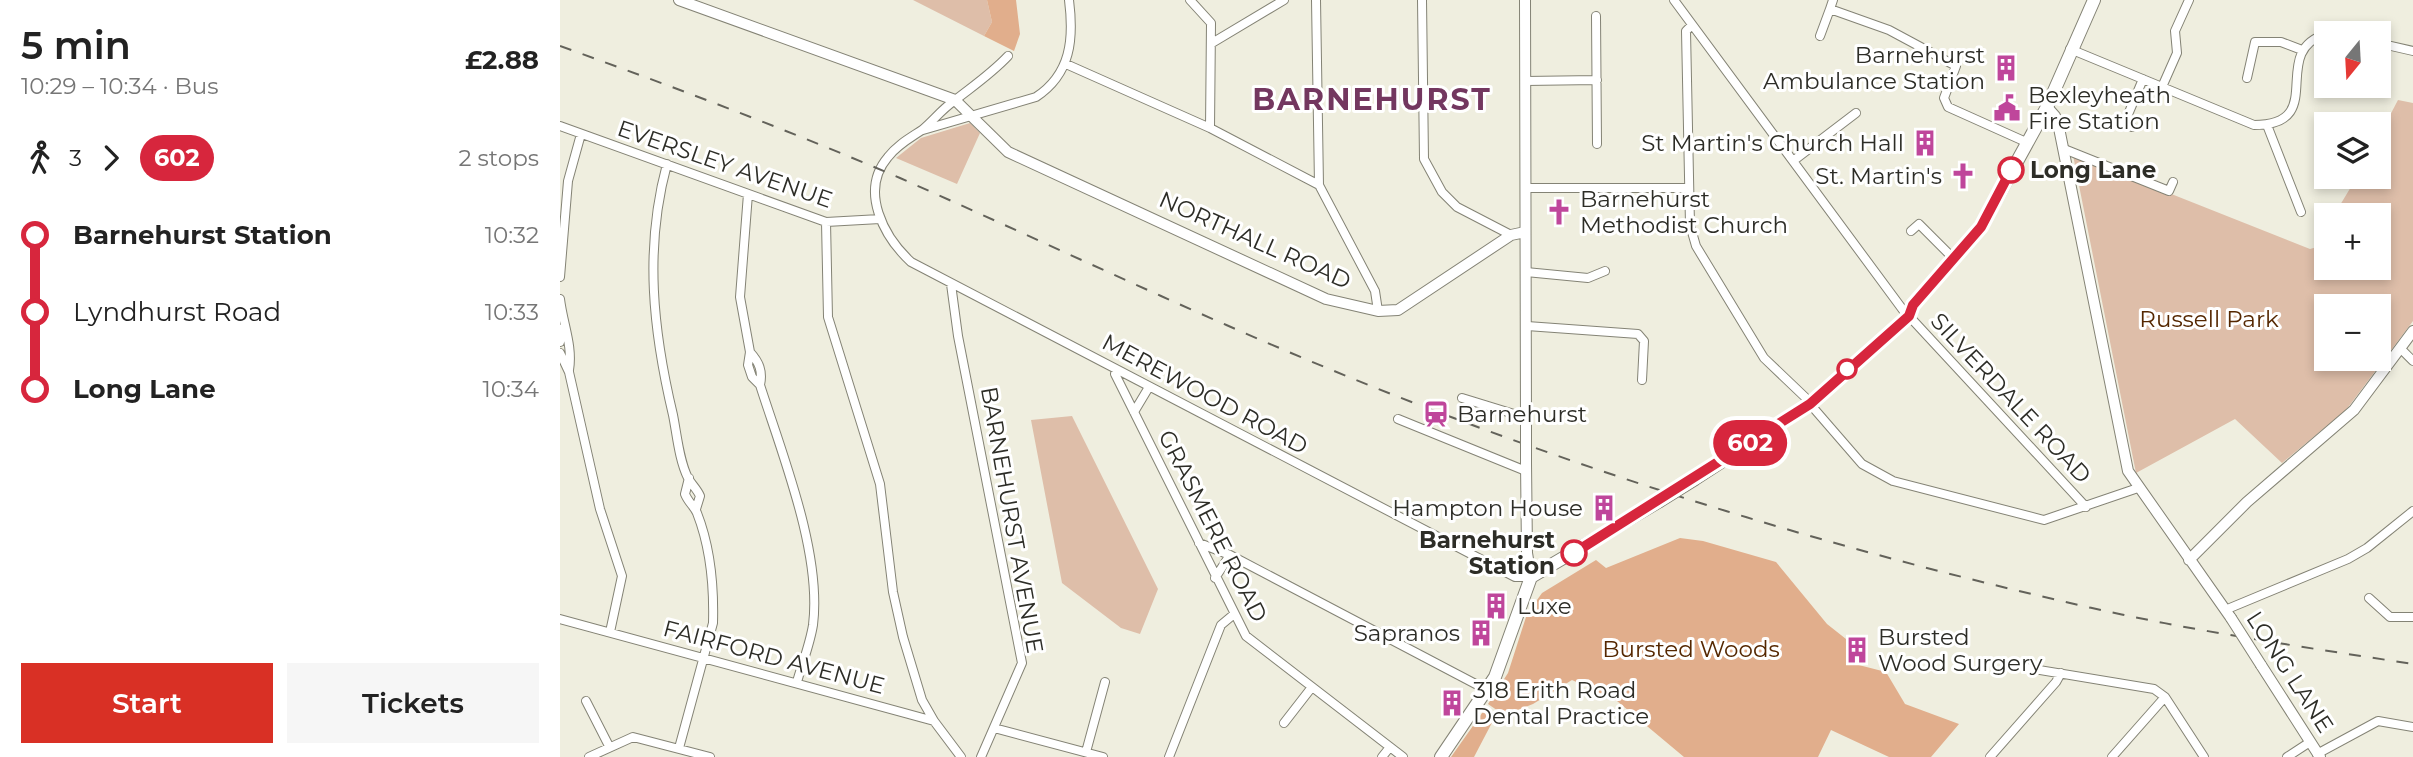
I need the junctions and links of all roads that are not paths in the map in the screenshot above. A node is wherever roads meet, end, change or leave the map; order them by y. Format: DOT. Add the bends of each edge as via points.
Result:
graph roads {
  1 [pos="679,0"];
  2 [pos="1069,0"];
  3 [pos="1190,0"];
  4 [pos="1284,0"];
  5 [pos="1316,0"];
  6 [pos="1422,0"];
  7 [pos="1525,0"];
  8 [pos="1674,0"];
  9 [pos="1833,0"];
  10 [pos="2094,0"];
  11 [pos="2189,0"];
  12 [pos="1830,9"];
  13 [pos="1596,16"];
  14 [pos="1692,25"];
  15 [pos="1820,36"];
  16 [pos="2314,40"];
  17 [pos="1212,43"];
  18 [pos="2391,46"];
  19 [pos="2070,49"];
  20 [pos="2302,50"];
  21 [pos="2413,51"];
  22 [pos="1009,57"];
  23 [pos="1066,64"];
  24 [pos="2247,78"];
  25 [pos="2143,79"];
  26 [pos="1597,80"];
  27 [pos="1525,81"];
  28 [pos="2162,87"];
  29 [pos="955,100"];
  30 [pos="2047,107"];
  31 [pos="1856,113"];
  32 [pos="973,115"];
  33 [pos="2267,125"];
  34 [pos="560,126"];
  35 [pos="2132,127"];
  36 [pos="1210,128"];
  37 [pos="921,130"];
  38 [pos="581,134"];
  39 [pos="2026,142"];
  40 [pos="1597,144"];
  41 [pos="2064,149"];
  42 [pos="1793,161"];
  43 [pos="667,164"];
  44 [pos="2173,181"];
  45 [pos="1319,186"];
  46 [pos="1525,188"];
  47 [pos="1689,188"];
  48 [pos="748,194"];
  49 [pos="2301,212"];
  50 [pos="880,219"];
  51 [pos="826,222"];
  52 [pos="1911,231"];
  53 [pos="1525,232"];
  54 [pos="1511,236"];
  55 [pos="1955,260"];
  56 [pos="1605,271"];
  57 [pos="1526,272"];
  58 [pos="560,277"];
  59 [pos="951,284"];
  60 [pos="560,299"];
  61 [pos="1378,311"];
  62 [pos="1906,313"];
  63 [pos="1527,326"];
  64 [pos="563,328"];
  65 [pos="2413,331"];
  66 [pos="560,342"];
  67 [pos="2400,348"];
  68 [pos="560,353"];
  69 [pos="2413,360"];
  70 [pos="1116,369"];
  71 [pos="569,372"];
  72 [pos="1642,380"];
  73 [pos="1149,387"];
  74 [pos="1462,398"];
  75 [pos="1808,402"];
  76 [pos="1134,412"];
  77 [pos="1398,419"];
  78 [pos="1526,423"];
  79 [pos="1526,467"];
  80 [pos="2138,488"];
  81 [pos="2086,507"];
  82 [pos="2413,511"];
  83 [pos="1199,543"];
  84 [pos="1230,555"];
  85 [pos="2189,560"];
  86 [pos="1531,577"];
  87 [pos="1215,578"];
  88 [pos="2369,598"];
  89 [pos="2228,614"];
  90 [pos="1233,615"];
  91 [pos="2413,617"];
  92 [pos="560,619"];
  93 [pos="610,632"];
  94 [pos="704,657"];
  95 [pos="2009,665"];
  96 [pos="2061,673"];
  97 [pos="797,682"];
  98 [pos="1105,682"];
  99 [pos="1312,687"];
  100 [pos="1488,690"];
  101 [pos="2165,696"];
  102 [pos="586,701"];
  103 [pos="934,721"];
  104 [pos="1284,723"];
  105 [pos="2413,727"];
  106 [pos="994,728"];
  107 [pos="2310,743"];
  108 [pos="609,746"];
  109 [pos="1390,747"];
  110 [pos="679,748"];
  111 [pos="1086,752"];
  112 [pos="2318,755"];
  113 [pos="589,757"];
  114 [pos="710,757"];
  115 [pos="961,757"];
  116 [pos="981,757"];
  117 [pos="1103,757"];
  118 [pos="1169,757"];
  119 [pos="1382,757"];
  120 [pos="1403,757"];
  121 [pos="1441,757"];
  122 [pos="1990,757"];
  123 [pos="2112,757"];
  124 [pos="2204,757"];
  125 [pos="2287,757"];
  1 -- 29 [label="street, NORTHALL ROAD"];
  2 -- 23 [label="street" via="1072,37"];
  3 -- 17 [label="street" via="1211,23"];
  4 -- 17 [label="street"];
  5 -- 45 [label="street"];
  6 -- 54 [label="street" via="1424,159 1442,192 1457,207"];
  7 -- 27 [label="street"];
  8 -- 14 [label="street, SILVERDALE ROAD"];
  9 -- 12 [label="street"];
  10 -- 19 [label="main road"];
  11 -- 28 [label="street" via="2175,32 2176,53"];
  12 -- 15 [label="street"];
  12 -- 39 [label="street" via="1889,30 1956,66 1944,98 1948,107"];
  13 -- 26 [label="street"];
  14 -- 42 [label="street, SILVERDALE ROAD"];
  14 -- 47 [label="street" via="1686,31"];
  16 -- 20 [label="street"];
  17 -- 36 [label="street"];
  18 -- 21 [label="street"];
  19 -- 25 [label="street"];
  19 -- 30 [label="main road"];
  20 -- 24 [label="street" via="2281,42 2255,42"];
  20 -- 33 [label="street" via="2296,64 2295,102 2287,114"];
  22 -- 29 [label="street"];
  23 -- 32 [label="street" via="1050,88 1035,97"];
  23 -- 36 [label="street"];
  25 -- 28 [label="street"];
  25 -- 35 [label="street" via="2124,124"];
  26 -- 27 [label="street"];
  26 -- 40 [label="street"];
  27 -- 46 [label="street"];
  28 -- 33 [label="street" via="2254,125"];
  29 -- 32 [label="street, NORTHALL ROAD"];
  29 -- 37 [label="street"];
  30 -- 39 [label="main road"];
  30 -- 41 [label="street, LONG LANE" via="2056,116"];
  31 -- 42 [label="street"];
  32 -- 37 [label="street"];
  32 -- 61 [label="street, NORTHALL ROAD" via="1008,152 1326,299"];
  33 -- 49 [label="street"];
  34 -- 38 [label="street, EVERSLEY AVENUE"];
  36 -- 45 [label="street"];
  37 -- 50 [label="street" via="895,149 881,167 875,194"];
  38 -- 43 [label="street, EVERSLEY AVENUE"];
  38 -- 58 [label="street" via="568,181"];
  39 -- 55 [label="main road" via="1981,227"];
  41 -- 44 [label="street" via="2169,191"];
  41 -- 80 [label="street, LONG LANE" via="2124,458"];
  42 -- 62 [label="street, SILVERDALE ROAD"];
  43 -- 48 [label="street, EVERSLEY AVENUE"];
  43 -- 94 [label="street" via="659,193 652,300 659,355 689,478 700,496 696,509 714,602"];
  45 -- 61 [label="street" via="1376,291"];
  46 -- 47 [label="street"];
  46 -- 53 [label="street"];
  47 -- 75 [label="street" via="1696,246 1764,358"];
  48 -- 51 [label="street, EVERSLEY AVENUE"];
  48 -- 97 [label="street" via="740,297 750,352 758,362 760,385 811,564 813,625"];
  50 -- 51 [label="street, EVERSLEY AVENUE"];
  50 -- 59 [label="street, MEREWOOD ROAD" via="911,262"];
  51 -- 103 [label="street" via="828,317 880,485 903,637 922,700"];
  52 -- 55 [label="street" via="1919,224"];
  53 -- 54 [label="street, NORTHALL ROAD"];
  53 -- 57 [label="street"];
  54 -- 61 [label="street, NORTHALL ROAD" via="1406,306"];
  55 -- 62 [label="main road"];
  56 -- 57 [label="street" via="1588,278"];
  57 -- 63 [label="street"];
  59 -- 70 [label="street, MEREWOOD ROAD"];
  59 -- 106 [label="street, BARNEHURST AVENUE" via="1022,663"];
  60 -- 64 [label="street"];
  62 -- 75 [label="main road"];
  62 -- 81 [label="street, SILVERDALE ROAD"];
  63 -- 72 [label="street" via="1638,334 1644,341"];
  63 -- 78 [label="street"];
  64 -- 66 [label="street"];
  64 -- 71 [label="street" via="572,350"];
  65 -- 67 [label="street"];
  67 -- 69 [label="street"];
  67 -- 85 [label="street" via="2354,411 2247,502"];
  68 -- 71 [label="street"];
  70 -- 73 [label="street, MEREWOOD ROAD"];
  70 -- 76 [label="street, GRASMERE ROAD"];
  71 -- 93 [label="street" via="600,509 622,576"];
  73 -- 76 [label="street"];
  73 -- 86 [label="street, MEREWOOD ROAD" via="1514,577"];
  74 -- 78 [label="street"];
  75 -- 81 [label="street" via="1862,464 1893,481 2044,520"];
  75 -- 86 [label="main road, bridge" via="1695,479"];
  76 -- 83 [label="street, GRASMERE ROAD"];
  77 -- 79 [label="street"];
  78 -- 79 [label="street, bridge"];
  79 -- 86 [label="street"];
  80 -- 81 [label="street"];
  80 -- 85 [label="street, LONG LANE"];
  82 -- 89 [label="street" via="2348,559"];
  83 -- 84 [label="street"];
  83 -- 87 [label="street, GRASMERE ROAD"];
  84 -- 87 [label="street"];
  84 -- 100 [label="street"];
  85 -- 89 [label="street, LONG LANE"];
  86 -- 100 [label="main road"];
  87 -- 90 [label="street, GRASMERE ROAD"];
  88 -- 91 [label="street" via="2390,617"];
  89 -- 107 [label="street, LONG LANE, bridge"];
  90 -- 99 [label="street, GRASMERE ROAD" via="1246,636"];
  90 -- 118 [label="street" via="1221,625"];
  92 -- 93 [label="street, FAIRFORD AVENUE"];
  93 -- 94 [label="street, FAIRFORD AVENUE"];
  94 -- 97 [label="street, FAIRFORD AVENUE"];
  94 -- 110 [label="street"];
  95 -- 96 [label="street"];
  96 -- 101 [label="street" via="2154,689"];
  96 -- 122 [label="street"];
  97 -- 103 [label="street, FAIRFORD AVENUE"];
  98 -- 111 [label="street"];
  99 -- 104 [label="street"];
  99 -- 109 [label="street, GRASMERE ROAD"];
  100 -- 121 [label="main road"];
  101 -- 123 [label="street"];
  101 -- 124 [label="street"];
  102 -- 108 [label="street"];
  103 -- 115 [label="street"];
  105 -- 112 [label="street" via="2378,721"];
  106 -- 111 [label="street"];
  106 -- 116 [label="street, BARNEHURST AVENUE"];
  107 -- 112 [label="street, LONG LANE"];
  107 -- 125 [label="street"];
  108 -- 110 [label="street" via="633,737"];
  108 -- 113 [label="street"];
  109 -- 119 [label="street"];
  109 -- 120 [label="street, GRASMERE ROAD"];
  110 -- 114 [label="street"];
  111 -- 117 [label="street"];
}
